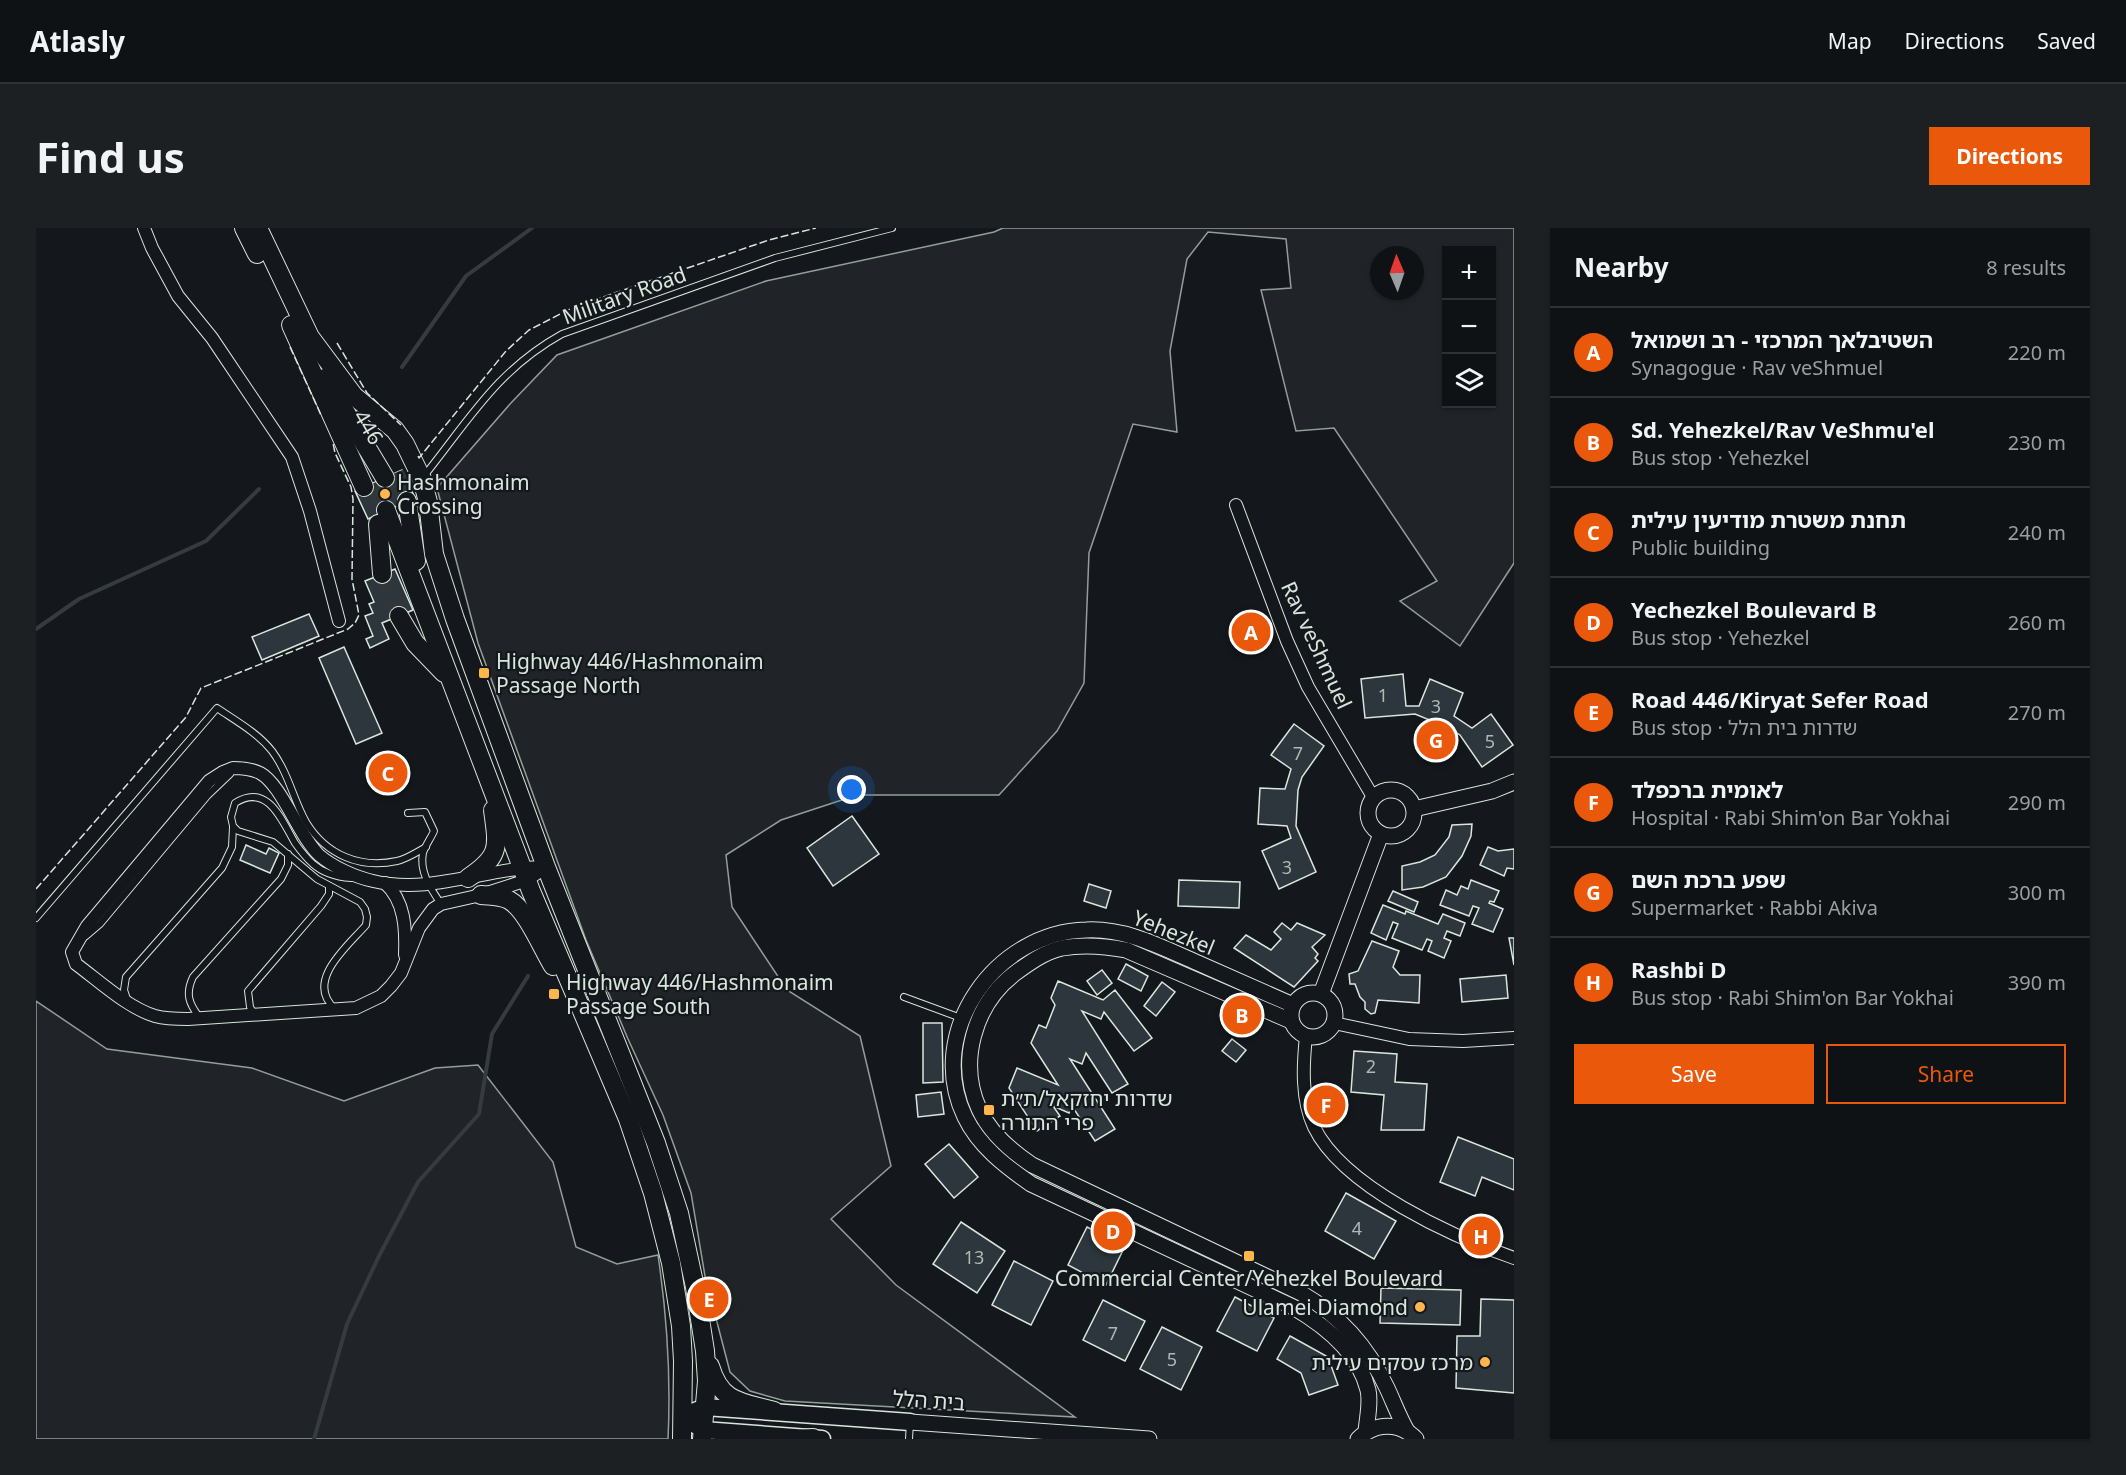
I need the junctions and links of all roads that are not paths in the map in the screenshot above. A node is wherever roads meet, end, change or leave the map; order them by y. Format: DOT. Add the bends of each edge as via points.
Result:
graph roads {
  1 [pos="144,228"];
  2 [pos="244,228"];
  3 [pos="258,228"];
  4 [pos="892,228"];
  5 [pos="290,320"];
  6 [pos="422,479"];
  7 [pos="1236,505"];
  8 [pos="389,511"];
  9 [pos="382,574"];
  10 [pos="399,616"];
  11 [pos="339,621"];
  12 [pos="447,676"];
  13 [pos="455,694"];
  14 [pos="488,779"];
  15 [pos="1514,782"];
  16 [pos="1373,797"];
  17 [pos="1414,808"];
  18 [pos="408,813"];
  19 [pos="233,826"];
  20 [pos="1381,834"];
  21 [pos="426,847"];
  22 [pos="288,854"];
  23 [pos="546,867"];
  24 [pos="525,873"];
  25 [pos="468,878"];
  26 [pos="379,882"];
  27 [pos="428,883"];
  28 [pos="329,886"];
  29 [pos="481,895"];
  30 [pos="441,904"];
  31 [pos="36,918"];
  32 [pos="404,966"];
  33 [pos="1321,994"];
  34 [pos="904,997"];
  35 [pos="128,1002"];
  36 [pos="1293,1005"];
  37 [pos="337,1011"];
  38 [pos="255,1015"];
  39 [pos="200,1018"];
  40 [pos="962,1018"];
  41 [pos="1292,1021"];
  42 [pos="1334,1023"];
  43 [pos="977,1024"];
  44 [pos="592,1034"];
  45 [pos="1306,1036"];
  46 [pos="1514,1038"];
  47 [pos="1186,1238"];
  48 [pos="1178,1253"];
  49 [pos="1514,1258"];
  50 [pos="705,1351"];
  51 [pos="705,1407"];
  52 [pos="774,1412"];
  53 [pos="683,1416"];
  54 [pos="910,1422"];
  55 [pos="702,1435"];
  56 [pos="1412,1435"];
  57 [pos="1360,1437"];
  58 [pos="813,1438"];
  59 [pos="682,1439"];
  60 [pos="798,1439"];
  61 [pos="822,1439"];
  62 [pos="909,1439"];
  63 [pos="1149,1439"];
  1 -- 11 [label="street" via="178,296 237,374 292,457"];
  2 -- 5 [label="main road, 446"];
  3 -- 6 [label="main road, 446" via="310,337 354,396 395,430"];
  4 -- 6 [label="lane, Military Road" via="775,258 543,344 500,380"];
  5 -- 5 [label="main road, 446" via="323,395 379,480 342,405"];
  6 -- 23 [label="main road, 446" via="434,554 444,588"];
  7 -- 16 [label="street, Rav veShmuel" via="1308,687"];
  8 -- 9 [label="main road"];
  8 -- 12 [label="main road"];
  8 -- 13 [label="main road"];
  8 -- 13 [label="main road" via="416,561"];
  10 -- 12 [label="main road" via="415,643"];
  12 -- 13 [label="main road"];
  13 -- 14 [label="main road"];
  14 -- 24 [label="main road"];
  14 -- 25 [label="main road" via="497,839 494,855 485,867"];
  15 -- 17 [label="street" via="1492,791"];
  16 -- 17 [label="street" via="1397,790 1405,794"];
  16 -- 20 [label="street" via="1368,818"];
  17 -- 20 [label="street" via="1412,823 1402,834"];
  18 -- 21 [label="lane" via="425,812 434,831"];
  19 -- 22 [label="lane" via="246,835 273,842"];
  19 -- 26 [label="lane" via="235,803 257,798 274,808 313,865 332,875"];
  19 -- 35 [label="lane" via="232,847 222,868 126,977 124,990"];
  20 -- 33 [label="street"];
  21 -- 27 [label="lane" via="423,866"];
  21 -- 31 [label="lane" via="400,861 377,864 353,861 329,849 307,822 290,781 271,750 218,708"];
  22 -- 28 [label="lane"];
  22 -- 39 [label="lane" via="281,879 194,977 189,1002"];
  23 -- 24 [label="street"];
  23 -- 50 [label="main road, 446" via="668,1178 687,1247"];
  24 -- 25 [label="street"];
  24 -- 29 [label="street"];
  24 -- 44 [label="main road"];
  25 -- 27 [label="street"];
  26 -- 27 [label="street"];
  26 -- 32 [label="street" via="396,894 404,919"];
  26 -- 35 [label="street" via="320,856 260,773 242,768 223,772 209,781 87,926 72,952 76,964"];
  27 -- 30 [label="lane"];
  28 -- 37 [label="lane" via="360,902 367,917 366,925 324,978 327,999"];
  28 -- 38 [label="lane" via="321,906 248,991"];
  29 -- 30 [label="street"];
  29 -- 44 [label="main road" via="498,896 522,910"];
  30 -- 32 [label="street" via="419,928"];
  32 -- 37 [label="street" via="381,996 356,1008"];
  33 -- 36 [label="street" via="1308,993"];
  33 -- 42 [label="street" via="1334,1006"];
  34 -- 40 [label="lane"];
  35 -- 39 [label="street" via="156,1017"];
  36 -- 40 [label="street, Yehezkel" via="1128,934 1085,930 1057,933 1032,942 1010,957 977,989"];
  36 -- 41 [label="street"];
  37 -- 38 [label="street"];
  38 -- 39 [label="street"];
  40 -- 43 [label="street"];
  40 -- 48 [label="street, Yehezkel" via="953,1077 965,1117 992,1155 1031,1184"];
  41 -- 43 [label="street, Yehezkel" via="1126,950 1086,946 1061,949 1019,970 990,998"];
  41 -- 45 [label="street"];
  42 -- 45 [label="street" via="1323,1035"];
  42 -- 46 [label="street" via="1409,1040"];
  43 -- 47 [label="street, Yehezkel" via="970,1056 972,1084 980,1110 1004,1143 1039,1170"];
  44 -- 53 [label="main road" via="639,1151 663,1227 681,1326"];
  45 -- 49 [label="street" via="1304,1084 1314,1126 1341,1162 1412,1212 1470,1242"];
  47 -- 48 [label="street"];
  47 -- 56 [label="street, Yehezkel" via="1301,1293 1334,1315 1366,1351"];
  48 -- 57 [label="street, Yehezkel" via="1293,1307 1337,1340 1360,1370 1368,1389 1370,1401"];
  50 -- 51 [label="main road, 446"];
  50 -- 52 [label="main road" via="713,1377 724,1394"];
  51 -- 52 [label="main road, בית הלל"];
  51 -- 53 [label="main road"];
  51 -- 55 [label="main road, 446"];
  52 -- 54 [label="main road, בית הלל"];
  53 -- 55 [label="main road"];
  53 -- 59 [label="main road"];
  54 -- 62 [label="lane"];
  54 -- 63 [label="street, בית הלל"];
  55 -- 58 [label="main road"];
  56 -- 57 [label="street" via="1399,1427 1382,1426"];
  58 -- 60 [label="main road"];
  58 -- 61 [label="main road"];
}
